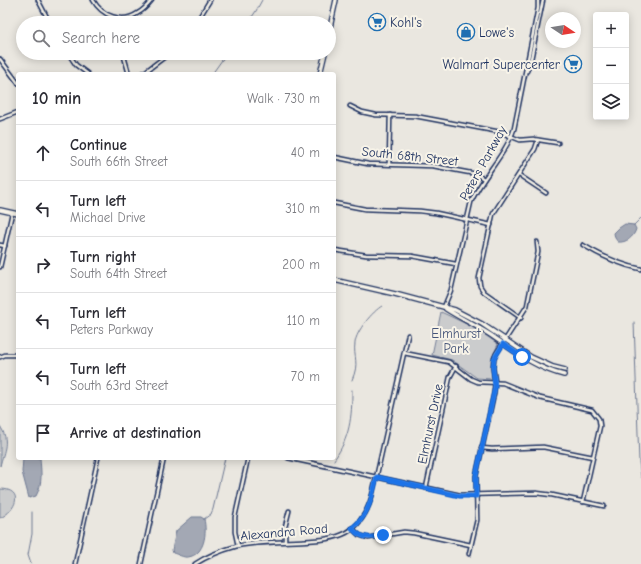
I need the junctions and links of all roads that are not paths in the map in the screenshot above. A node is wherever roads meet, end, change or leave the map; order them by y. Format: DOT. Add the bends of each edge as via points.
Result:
graph roads {
  1 [pos="38,0"];
  2 [pos="93,0"];
  3 [pos="152,0"];
  4 [pos="210,0"];
  5 [pos="336,0"];
  6 [pos="538,0"];
  7 [pos="543,0"];
  8 [pos="46,16"];
  9 [pos="109,16"];
  10 [pos="129,16"];
  11 [pos="200,16"];
  12 [pos="332,16"];
  13 [pos="0,59"];
  14 [pos="73,60"];
  15 [pos="125,60"];
  16 [pos="161,60"];
  17 [pos="323,60"];
  18 [pos="83,72"];
  19 [pos="128,72"];
  20 [pos="145,72"];
  21 [pos="320,72"];
  22 [pos="526,73"];
  23 [pos="16,80"];
  24 [pos="350,106"];
  25 [pos="16,113"];
  26 [pos="390,115"];
  27 [pos="0,120"];
  28 [pos="511,136"];
  29 [pos="538,140"];
  30 [pos="558,144"];
  31 [pos="336,156"];
  32 [pos="389,164"];
  33 [pos="519,175"];
  34 [pos="484,179"];
  35 [pos="546,193"];
  36 [pos="336,203"];
  37 [pos="0,210"];
  38 [pos="12,212"];
  39 [pos="16,213"];
  40 [pos="466,220"];
  41 [pos="491,225"];
  42 [pos="537,242"];
  43 [pos="0,245"];
  44 [pos="583,245"];
  45 [pos="5,246"];
  46 [pos="336,250"];
  47 [pos="456,264"];
  48 [pos="0,267"];
  49 [pos="641,269"];
  50 [pos="336,280"];
  51 [pos="444,308"];
  52 [pos="521,318"];
  53 [pos="408,335"];
  54 [pos="504,342"];
  55 [pos="404,353"];
  56 [pos="16,355"];
  57 [pos="0,357"];
  58 [pos="456,366"];
  59 [pos="565,373"];
  60 [pos="495,382"];
  61 [pos="481,448"];
  62 [pos="593,457"];
  63 [pos="98,460"];
  64 [pos="164,460"];
  65 [pos="248,460"];
  66 [pos="303,460"];
  67 [pos="377,477"];
  68 [pos="426,488"];
  69 [pos="476,496"];
  70 [pos="583,502"];
  71 [pos="604,506"];
  72 [pos="289,511"];
  73 [pos="352,528"];
  74 [pos="285,541"];
  75 [pos="471,545"];
  76 [pos="238,546"];
  77 [pos="469,554"];
  78 [pos="75,564"];
  79 [pos="141,564"];
  80 [pos="195,564"];
  1 -- 8 [label="street"];
  2 -- 9 [label="street"];
  3 -- 10 [label="street" via="137,14"];
  4 -- 11 [label="street"];
  5 -- 12 [label="street"];
  6 -- 22 [label="street"];
  7 -- 22 [label="street"];
  13 -- 23 [label="street"];
  14 -- 18 [label="street"];
  15 -- 19 [label="street"];
  16 -- 20 [label="street"];
  17 -- 21 [label="street"];
  22 -- 28 [label="street, Peters Parkway"];
  24 -- 26 [label="street" via="362,112"];
  25 -- 27 [label="street"];
  26 -- 28 [label="street" via="415,116"];
  26 -- 32 [label="street"];
  28 -- 29 [label="street" via="520,140"];
  28 -- 34 [label="street, Peters Parkway"];
  29 -- 30 [label="street"];
  29 -- 33 [label="street"];
  31 -- 32 [label="street, South 68th Street" via="368,164"];
  32 -- 34 [label="street, South 68th Street" via="433,166 476,174"];
  33 -- 35 [label="street"];
  33 -- 41 [label="street" via="493,214"];
  34 -- 40 [label="street, Peters Parkway" via="471,202"];
  36 -- 40 [label="street" via="365,209 420,211"];
  37 -- 38 [label="street"];
  38 -- 39 [label="street"];
  38 -- 45 [label="street"];
  40 -- 41 [label="street"];
  40 -- 47 [label="street, Peters Parkway"];
  41 -- 52 [label="street" via="479,278 480,286 486,294"];
  42 -- 52 [label="street" via="538,252 529,299"];
  43 -- 45 [label="street"];
  44 -- 49 [label="street" via="594,252"];
  45 -- 48 [label="street"];
  46 -- 47 [label="street" via="366,255 412,256"];
  47 -- 51 [label="street, Peters Parkway" via="451,290"];
  50 -- 51 [label="street"];
  51 -- 54 [label="street"];
  52 -- 54 [label="street"];
  53 -- 55 [label="street"];
  54 -- 59 [label="street" via="535,364 555,373"];
  54 -- 60 [label="street" via="494,359"];
  55 -- 58 [label="street" via="449,362"];
  55 -- 67 [label="street"];
  56 -- 57 [label="street"];
  58 -- 60 [label="street" via="474,380"];
  58 -- 68 [label="street, Elmhurst Drive" via="450,377"];
  60 -- 61 [label="street"];
  60 -- 62 [label="street" via="540,398 587,408 596,413 600,426"];
  61 -- 62 [label="street" via="543,447"];
  61 -- 69 [label="street" via="476,476"];
  62 -- 70 [label="street"];
  63 -- 78 [label="street"];
  64 -- 79 [label="street"];
  65 -- 76 [label="street" via="235,517"];
  66 -- 67 [label="street"];
  67 -- 68 [label="street"];
  67 -- 73 [label="street" via="367,512"];
  68 -- 69 [label="street" via="460,496"];
  69 -- 70 [label="street" via="536,493"];
  69 -- 75 [label="street" via="477,520"];
  70 -- 71 [label="street"];
  72 -- 74 [label="street"];
  73 -- 74 [label="street, Alexandra Road" via="332,538"];
  73 -- 75 [label="street" via="358,535 368,538 404,532"];
  74 -- 76 [label="street, Alexandra Road"];
  75 -- 77 [label="street"];
  76 -- 80 [label="street, Alexandra Road"];
}
